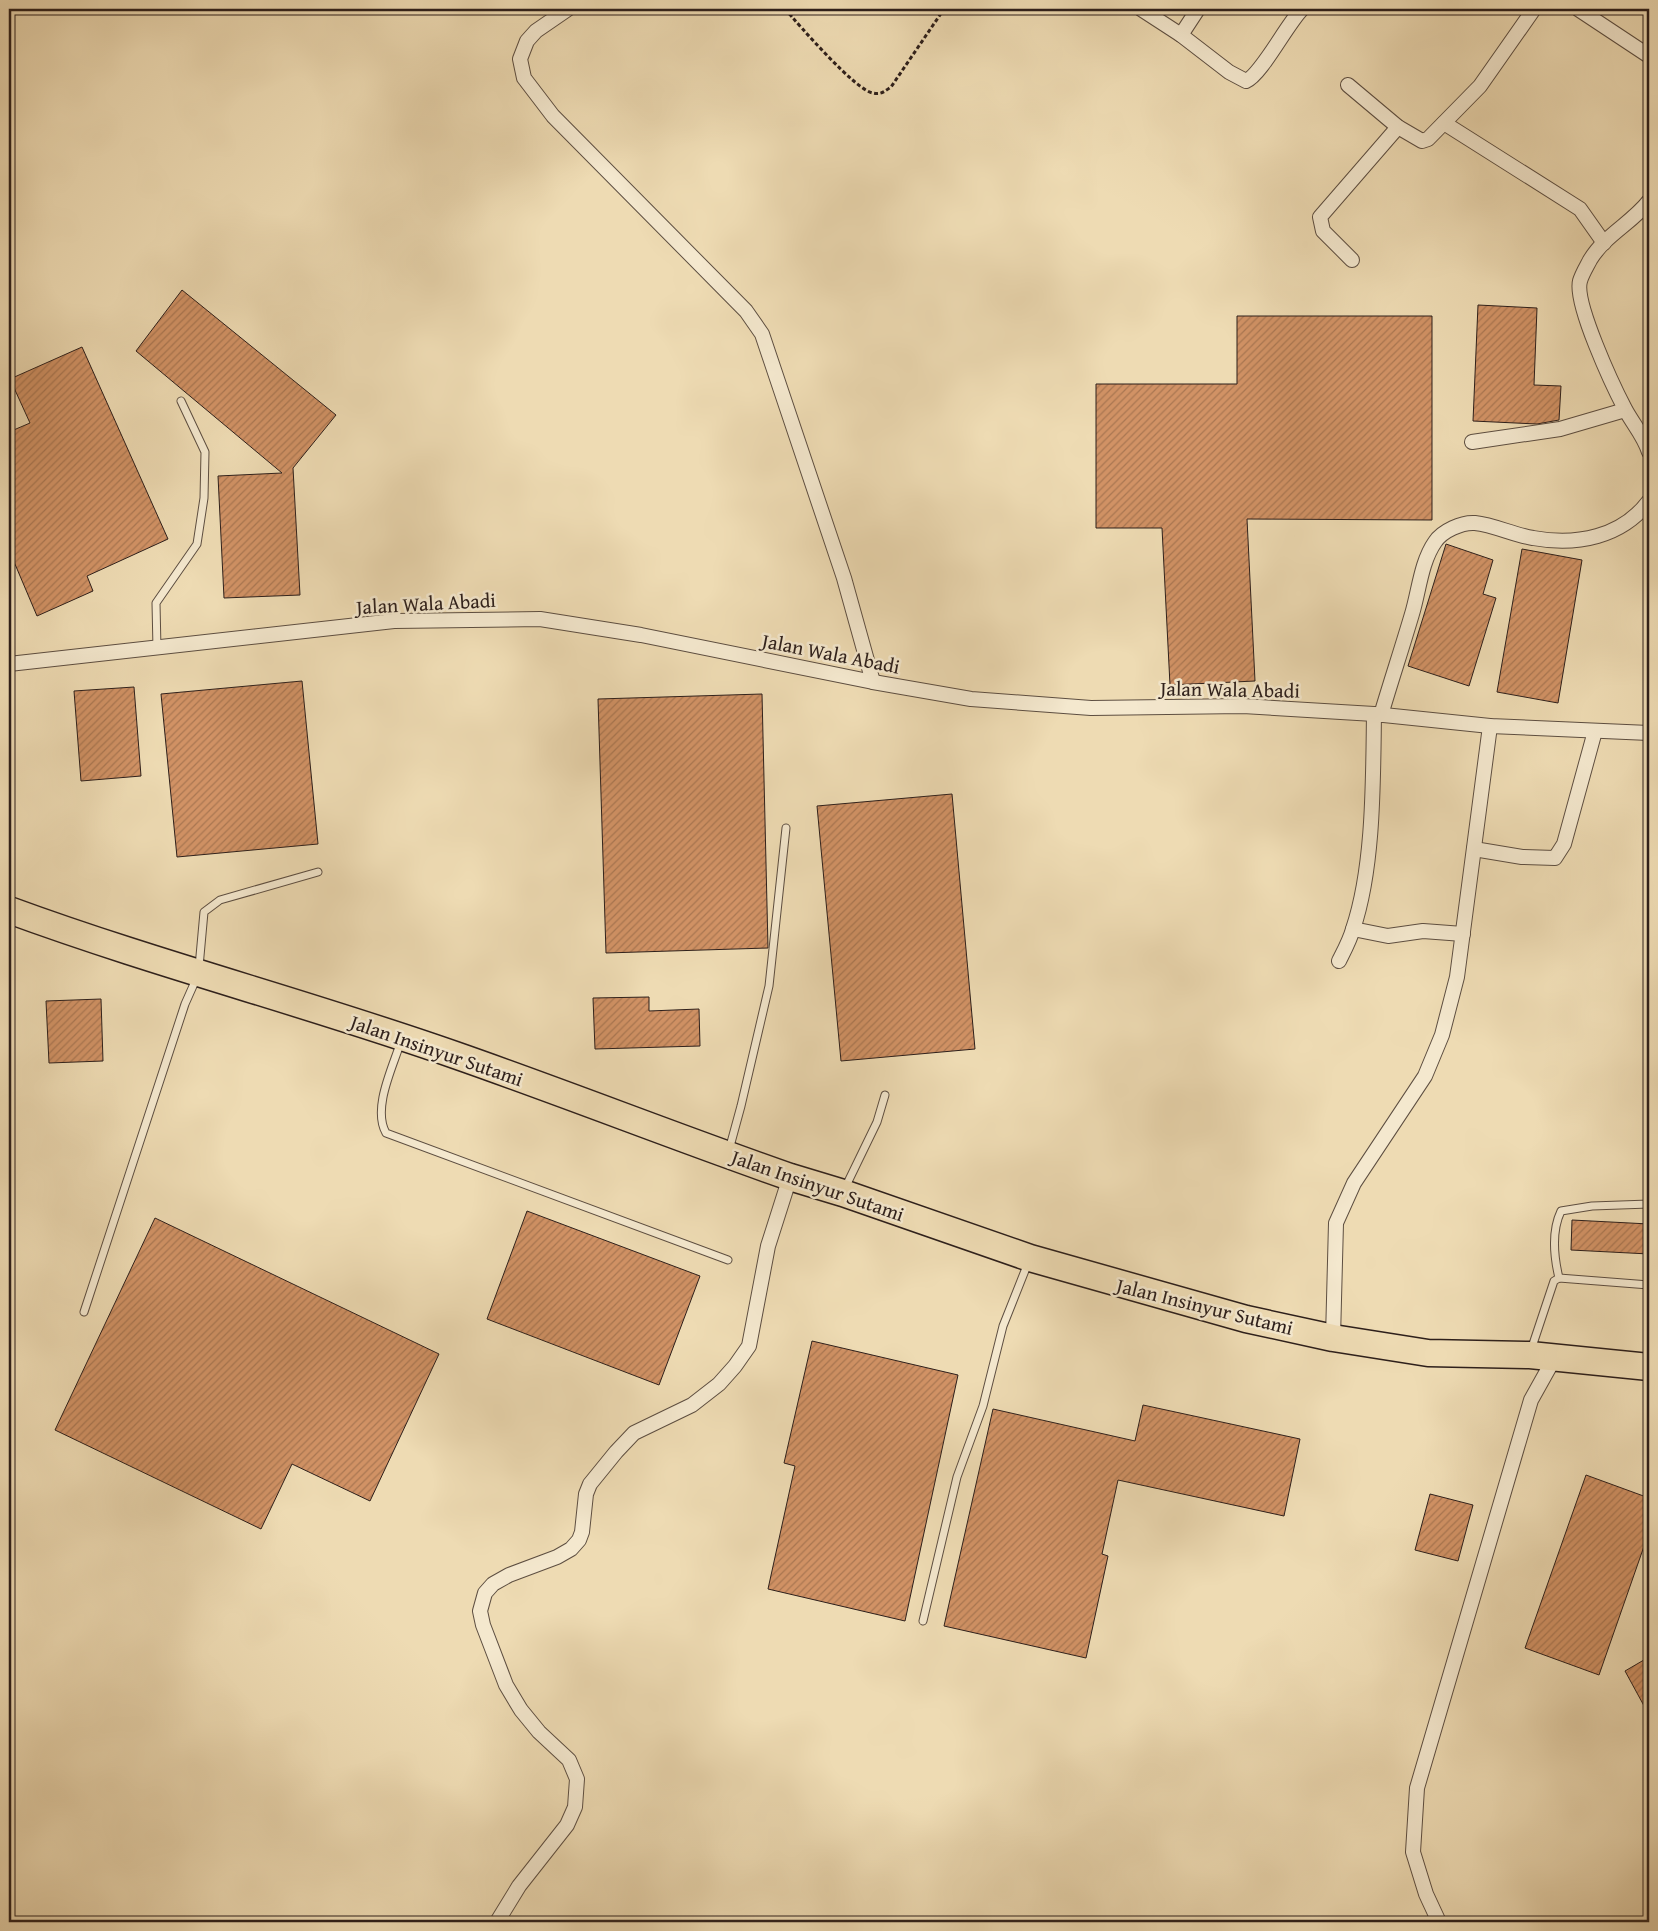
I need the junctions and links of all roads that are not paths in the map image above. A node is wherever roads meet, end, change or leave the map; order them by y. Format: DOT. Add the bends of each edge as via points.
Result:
graph roads {
  1 [pos="568,9"];
  2 [pos="1141,9"];
  3 [pos="1198,9"];
  4 [pos="1302,9"];
  5 [pos="1534,9"];
  6 [pos="1578,9"];
  7 [pos="1181,35"];
  8 [pos="1649,56"];
  9 [pos="1348,85"];
  10 [pos="1444,123"];
  11 [pos="1398,127"];
  12 [pos="1649,201"];
  13 [pos="1604,243"];
  14 [pos="1352,260"];
  15 [pos="181,401"];
  16 [pos="1626,410"];
  17 [pos="1472,442"];
  18 [pos="1649,452"];
  19 [pos="1649,501"];
  20 [pos="157,649"];
  21 [pos="9,664"];
  22 [pos="873,682"];
  23 [pos="1378,715"];
  24 [pos="1490,726"];
  25 [pos="1595,731"];
  26 [pos="1649,733"];
  27 [pos="786,828"];
  28 [pos="1474,849"];
  29 [pos="318,872"];
  30 [pos="9,910"];
  31 [pos="1353,929"];
  32 [pos="1463,934"];
  33 [pos="1339,961"];
  34 [pos="198,973"];
  35 [pos="402,1037"];
  36 [pos="885,1095"];
  37 [pos="727,1154"];
  38 [pos="790,1177"];
  39 [pos="843,1192"];
  40 [pos="1649,1204"];
  41 [pos="1030,1258"];
  42 [pos="728,1260"];
  43 [pos="1559,1278"];
  44 [pos="1649,1285"];
  45 [pos="84,1312"];
  46 [pos="1333,1338"];
  47 [pos="1530,1355"];
  48 [pos="1555,1357"];
  49 [pos="1649,1367"];
  50 [pos="923,1621"];
  51 [pos="497,1922"];
  52 [pos="1439,1922"];
  1 -- 22 [label="street" via="527,41 520,59 524,78 553,116 746,311 762,334 844,578"];
  2 -- 7 [label="street"];
  3 -- 7 [label="street"];
  4 -- 7 [label="street" via="1246,81"];
  5 -- 10 [label="street" via="1480,86"];
  6 -- 8 [label="street"];
  9 -- 11 [label="street"];
  10 -- 11 [label="street" via="1434,136 1422,141"];
  10 -- 13 [label="street" via="1580,209"];
  11 -- 14 [label="street" via="1320,216 1323,231"];
  12 -- 13 [label="street" via="1640,213"];
  13 -- 16 [label="street" via="1590,260 1580,282 1586,319"];
  15 -- 20 [label="lane" via="205,452 204,498 197,544 156,603"];
  16 -- 17 [label="street" via="1560,430"];
  16 -- 18 [label="street"];
  19 -- 23 [label="street" via="1638,516 1618,529 1575,540 1535,539 1474,523 1453,529 1435,540"];
  20 -- 21 [label="street, Jalan Wala Abadi"];
  20 -- 22 [label="street, Jalan Wala Abadi" via="394,621 540,619 641,635"];
  22 -- 23 [label="street, Jalan Wala Abadi" via="970,699 1091,708 1243,706"];
  23 -- 24 [label="street, Jalan Wala Abadi"];
  23 -- 31 [label="street" via="1364,878"];
  24 -- 25 [label="street, Jalan Wala Abadi"];
  24 -- 28 [label="street"];
  25 -- 26 [label="street, Jalan Wala Abadi"];
  25 -- 28 [label="street" via="1564,844 1555,858 1522,858"];
  27 -- 37 [label="lane" via="769,986 742,1106"];
  28 -- 32 [label="street"];
  29 -- 34 [label="lane" via="211,905 204,912"];
  30 -- 34 [label="highway, Jalan Insinyur Sutami"];
  31 -- 32 [label="street" via="1388,936 1422,931"];
  31 -- 33 [label="street"];
  32 -- 46 [label="street" via="1457,977 1442,1035 1425,1076 1354,1183 1336,1223"];
  34 -- 35 [label="highway, Jalan Insinyur Sutami"];
  34 -- 45 [label="lane"];
  35 -- 37 [label="highway, Jalan Insinyur Sutami"];
  35 -- 42 [label="lane" via="380,1109 381,1124 386,1133"];
  36 -- 39 [label="lane" via="877,1122"];
  37 -- 38 [label="highway, Jalan Insinyur Sutami"];
  38 -- 39 [label="highway, Jalan Insinyur Sutami"];
  38 -- 51 [label="street" via="768,1246 749,1346 735,1366 719,1384 692,1405 634,1433 616,1452 590,1484 580,1540 571,1549 509,1575 485,1593 480,1611 483,1625 506,1685 539,1732 560,1748 577,1779 575,1807 567,1825 519,1886"];
  39 -- 41 [label="highway, Jalan Insinyur Sutami"];
  40 -- 43 [label="lane" via="1560,1211 1554,1257"];
  41 -- 46 [label="highway, Jalan Insinyur Sutami" via="1228,1314"];
  41 -- 50 [label="lane" via="1004,1326 983,1406 957,1477"];
  43 -- 44 [label="lane"];
  43 -- 47 [label="lane" via="1554,1281"];
  46 -- 47 [label="highway, Jalan Insinyur Sutami" via="1428,1353"];
  47 -- 48 [label="highway, Jalan Insinyur Sutami"];
  48 -- 49 [label="highway, Jalan Insinyur Sutami"];
  48 -- 52 [label="street" via="1531,1400 1417,1788 1413,1852"];
}
